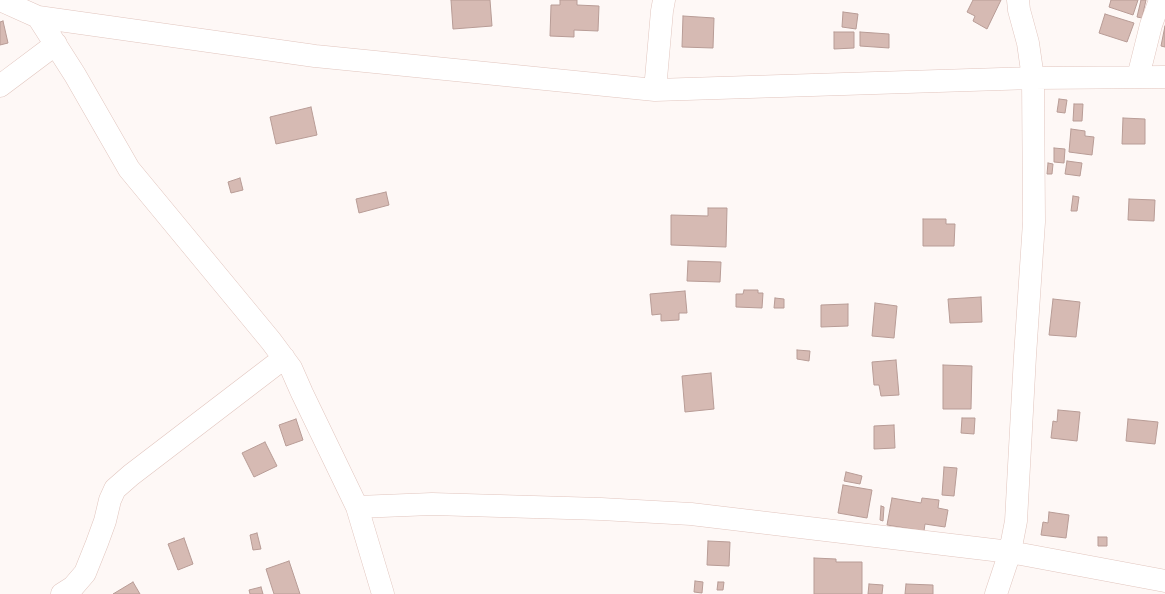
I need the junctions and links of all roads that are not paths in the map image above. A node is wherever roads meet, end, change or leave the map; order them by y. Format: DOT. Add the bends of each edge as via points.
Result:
graph roads {
  1 [pos="0,0"];
  2 [pos="664,0"];
  3 [pos="1018,0"];
  4 [pos="1160,0"];
  5 [pos="38,17"];
  6 [pos="56,44"];
  7 [pos="1138,77"];
  8 [pos="1033,78"];
  9 [pos="1165,78"];
  10 [pos="0,86"];
  11 [pos="655,90"];
  12 [pos="284,358"];
  13 [pos="357,507"];
  14 [pos="1010,552"];
  15 [pos="1165,581"];
  16 [pos="62,594"];
  17 [pos="383,594"];
  18 [pos="996,594"];
  1 -- 5 [label="street"];
  2 -- 11 [label="street"];
  3 -- 8 [label="street"];
  4 -- 7 [label="street"];
  5 -- 6 [label="street"];
  5 -- 11 [label="street" via="315,56"];
  6 -- 10 [label="street"];
  6 -- 12 [label="street" via="129,169"];
  7 -- 8 [label="street"];
  7 -- 9 [label="street"];
  8 -- 11 [label="street"];
  8 -- 14 [label="street" via="1034,222 1016,521"];
  12 -- 13 [label="street"];
  12 -- 16 [label="street" via="115,489 85,573 73,587"];
  13 -- 14 [label="street" via="432,504 691,514"];
  13 -- 17 [label="street"];
  14 -- 15 [label="street"];
  14 -- 18 [label="street"];
}
